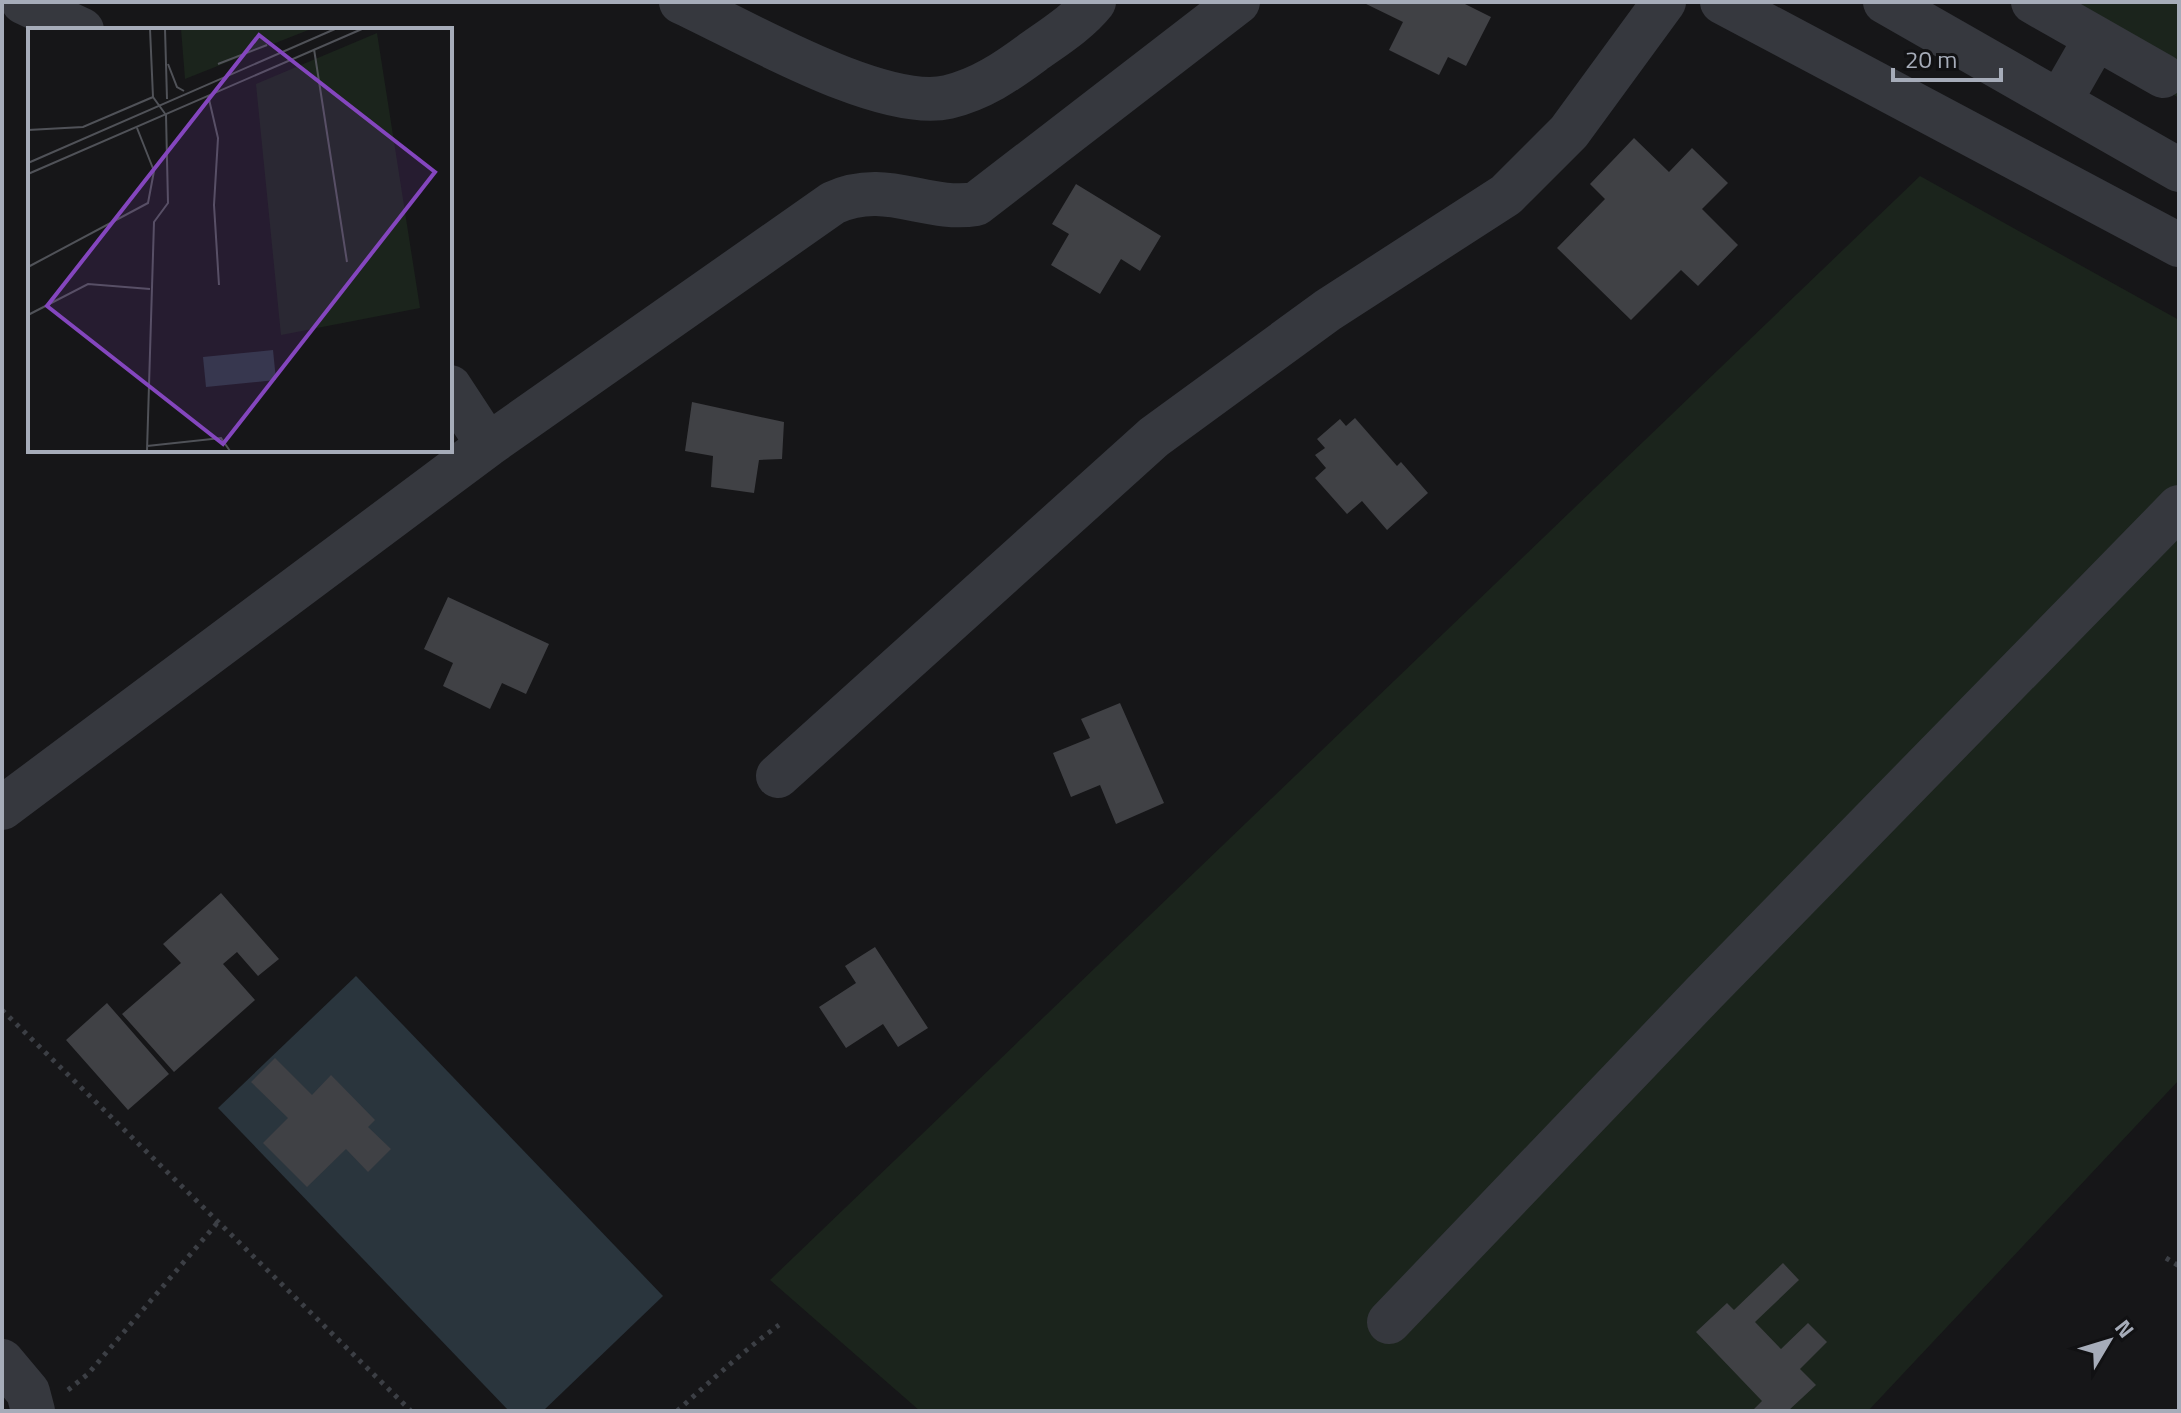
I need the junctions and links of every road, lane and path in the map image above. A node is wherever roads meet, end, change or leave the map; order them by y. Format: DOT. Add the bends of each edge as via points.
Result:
graph roads {
  1 [pos="23,2"];
  2 [pos="681,2"];
  3 [pos="1094,2"];
  4 [pos="1238,2"];
  5 [pos="1664,2"];
  6 [pos="1722,2"];
  7 [pos="2033,2"];
  8 [pos="1901,6"];
  9 [pos="78,28"];
  10 [pos="2096,38"];
  11 [pos="2163,76"];
  12 [pos="2060,101"];
  13 [pos="2172,165"];
  14 [pos="2132,218"];
  15 [pos="2179,245"];
  16 [pos="452,390"];
  17 [pos="488,445"];
  18 [pos="2179,507"];
  19 [pos="778,776"];
  20 [pos="2,808"];
  21 [pos="2,1010"];
  22 [pos="218,1221"];
  23 [pos="2166,1258"];
  24 [pos="2179,1266"];
  25 [pos="1389,1322"];
  26 [pos="779,1325"];
  27 [pos="2,1361"];
  28 [pos="49,1402"];
  29 [pos="411,1411"];
  30 [pos="677,1411"];
  1 -- 9 [label="street"];
  2 -- 3 [label="street" via="836,74 908,99 945,98 1001,76"];
  4 -- 17 [label="street" via="986,199 966,205 868,193 833,203"];
  5 -- 19 [label="street" via="1569,132 1506,195 1328,310 1154,437"];
  6 -- 14 [label="street"];
  7 -- 10 [label="street"];
  8 -- 12 [label="street"];
  10 -- 11 [label="street"];
  10 -- 12 [label="street"];
  12 -- 13 [label="street"];
  13 -- 14 [label="street"];
  14 -- 15 [label="street"];
  16 -- 17 [label="street"];
  17 -- 20 [label="street"];
  18 -- 25 [label="street"];
  21 -- 22 [label="path"];
  22 -- 28 [label="path" via="88,1374"];
  22 -- 29 [label="path"];
  23 -- 24 [label="path"];
  26 -- 30 [label="path"];
  27 -- 28 [label="street" via="28,1392"];
}
